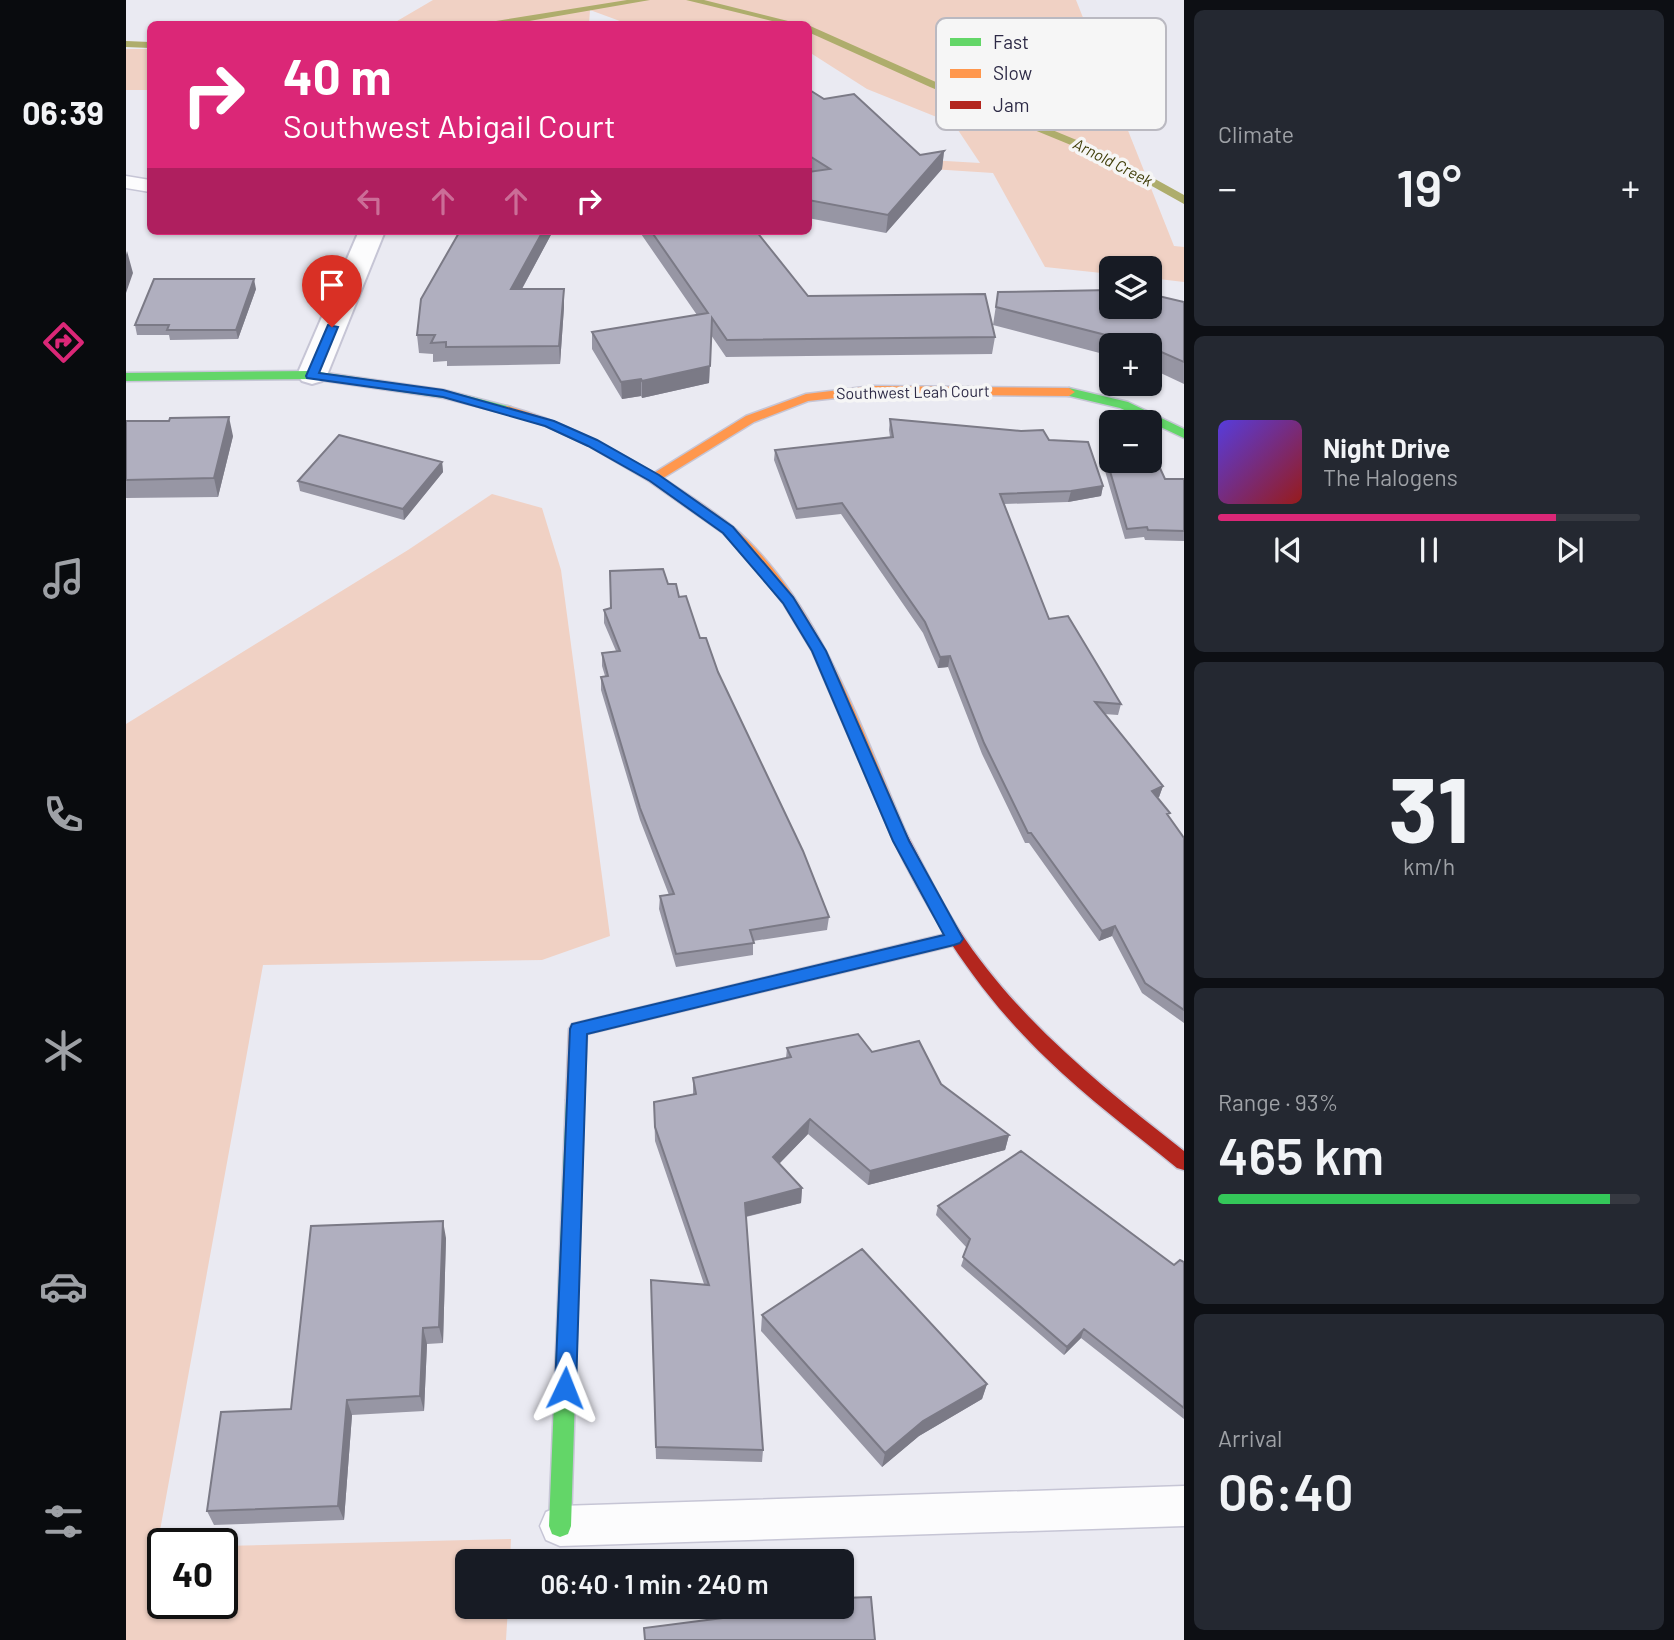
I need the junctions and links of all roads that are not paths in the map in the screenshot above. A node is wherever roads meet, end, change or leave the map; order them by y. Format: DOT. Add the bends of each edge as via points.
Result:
graph roads {
  1 [pos="126,182"];
  2 [pos="147,186"];
  3 [pos="370,235"];
  4 [pos="312,376"];
  5 [pos="126,377"];
  6 [pos="1184,434"];
  7 [pos="654,478"];
  8 [pos="954,939"];
  9 [pos="1184,1162"];
  10 [pos="1184,1506"];
  11 [pos="560,1526"];
  1 -- 2 [label="lane"];
  3 -- 4 [label="street"];
  4 -- 5 [label="street"];
  4 -- 7 [label="street" via="443,394 500,408 571,433"];
  6 -- 7 [label="street, Southwest Leah Court" via="1120,403 1084,394 864,390 782,405"];
  7 -- 8 [label="street" via="728,530 788,600 819,651 901,841"];
  8 -- 9 [label="street" via="1007,1006 1078,1077"];
  8 -- 11 [label="street" via="578,1029"];
  10 -- 11 [label="lane"];
}
